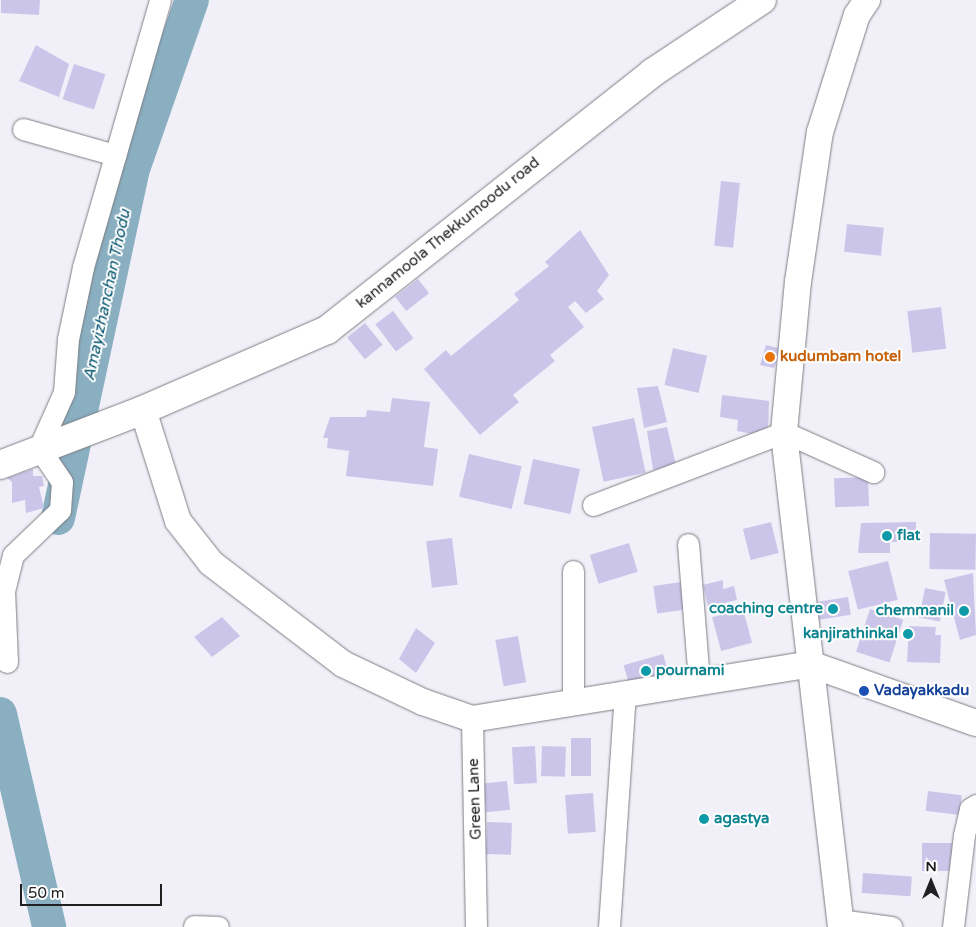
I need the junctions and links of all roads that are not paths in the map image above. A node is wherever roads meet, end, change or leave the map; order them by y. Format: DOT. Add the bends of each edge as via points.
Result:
graph roads {
  1 [pos="160,0"];
  2 [pos="762,0"];
  3 [pos="866,0"];
  4 [pos="23,129"];
  5 [pos="115,155"];
  6 [pos="143,410"];
  7 [pos="784,432"];
  8 [pos="38,448"];
  9 [pos="0,465"];
  10 [pos="873,472"];
  11 [pos="593,505"];
  12 [pos="688,544"];
  13 [pos="573,571"];
  14 [pos="7,662"];
  15 [pos="810,664"];
  16 [pos="698,682"];
  17 [pos="625,694"];
  18 [pos="573,702"];
  19 [pos="472,719"];
  20 [pos="976,723"];
  21 [pos="976,804"];
  22 [pos="840,924"];
  23 [pos="194,926"];
  24 [pos="218,927"];
  25 [pos="476,927"];
  26 [pos="609,927"];
  27 [pos="892,927"];
  28 [pos="953,927"];
  1 -- 5 [label="street"];
  2 -- 6 [label="main road, kannamoola Thekkumoodu road" via="652,73 327,330"];
  3 -- 7 [label="street" via="857,14 820,132 798,282"];
  4 -- 5 [label="street"];
  5 -- 8 [label="street" via="76,303 64,392"];
  6 -- 8 [label="main road, kannamoola Thekkumoodu road"];
  6 -- 19 [label="street" via="178,521 211,563 343,664 423,702"];
  7 -- 10 [label="street"];
  7 -- 11 [label="street"];
  7 -- 15 [label="street"];
  8 -- 9 [label="main road, kannamoola Thekkumoodu road"];
  8 -- 14 [label="street" via="62,482 60,510 13,555 4,592"];
  12 -- 16 [label="street"];
  13 -- 18 [label="street"];
  15 -- 16 [label="street"];
  15 -- 20 [label="street"];
  15 -- 22 [label="street"];
  16 -- 17 [label="street"];
  17 -- 18 [label="street"];
  17 -- 26 [label="street"];
  18 -- 19 [label="street"];
  19 -- 25 [label="street, Green Lane" via="478,879"];
  21 -- 28 [label="street" via="970,809 964,835"];
  22 -- 27 [label="street"];
  23 -- 24 [label="street"];
}
